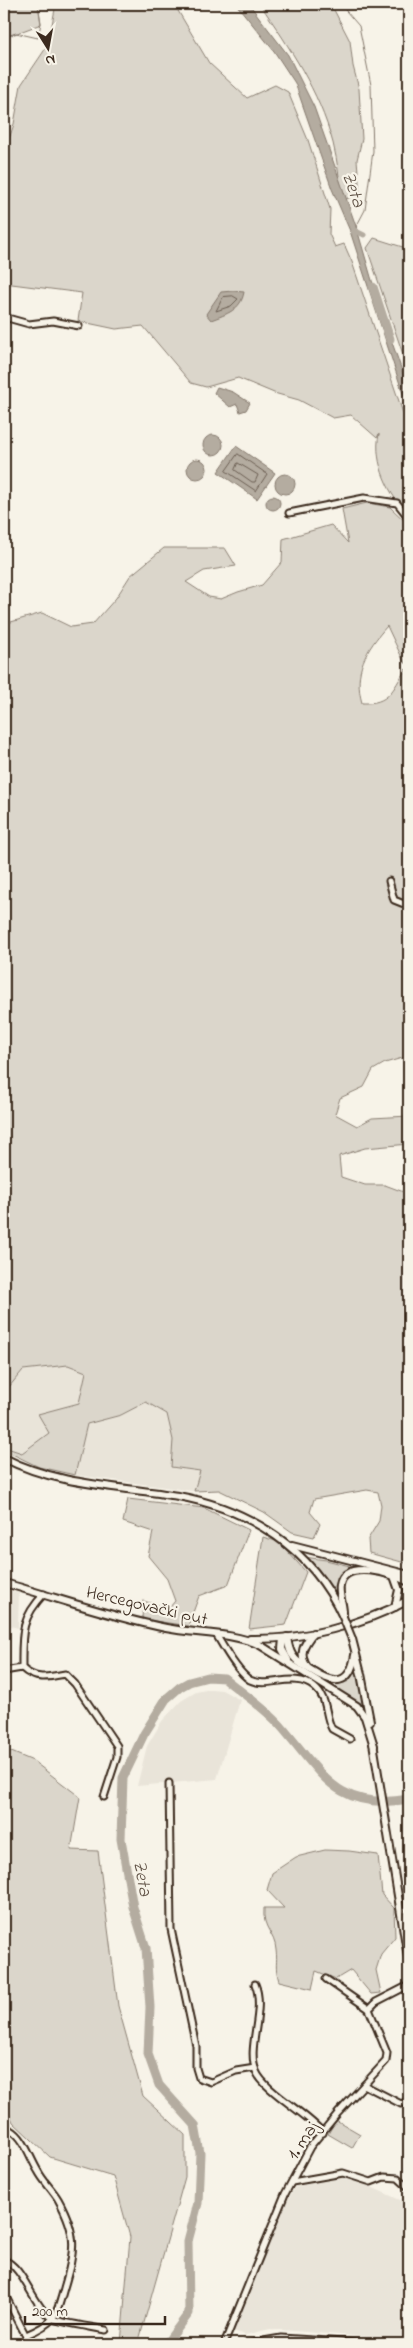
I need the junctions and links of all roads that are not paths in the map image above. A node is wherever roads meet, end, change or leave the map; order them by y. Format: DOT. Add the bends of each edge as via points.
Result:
graph roads {
  1 [pos="4,317"];
  2 [pos="79,326"];
  3 [pos="289,513"];
  4 [pos="409,518"];
  5 [pos="389,881"];
  6 [pos="409,906"];
  7 [pos="4,1458"];
  8 [pos="289,1544"];
  9 [pos="409,1575"];
  10 [pos="394,1576"];
  11 [pos="409,1582"];
  12 [pos="4,1583"];
  13 [pos="44,1594"];
  14 [pos="409,1600"];
  15 [pos="395,1607"];
  16 [pos="342,1617"];
  17 [pos="313,1633"];
  18 [pos="217,1636"];
  19 [pos="285,1638"];
  20 [pos="244,1639"];
  21 [pos="356,1651"];
  22 [pos="291,1663"];
  23 [pos="22,1668"];
  24 [pos="307,1668"];
  25 [pos="4,1670"];
  26 [pos="350,1739"];
  27 [pos="374,1746"];
  28 [pos="169,1783"];
  29 [pos="104,1797"];
  30 [pos="409,1963"];
  31 [pos="326,1979"];
  32 [pos="255,1984"];
  33 [pos="409,1985"];
  34 [pos="369,2009"];
  35 [pos="255,2068"];
  36 [pos="364,2085"];
  37 [pos="408,2101"];
  38 [pos="4,2130"];
  39 [pos="323,2133"];
  40 [pos="292,2182"];
  41 [pos="409,2188"];
  42 [pos="4,2260"];
  43 [pos="4,2293"];
  44 [pos="54,2319"];
  45 [pos="106,2330"];
  46 [pos="26,2335"];
  47 [pos="308,2342"];
  48 [pos="359,2343"];
  49 [pos="30,2344"];
  50 [pos="224,2344"];
  51 [pos="246,2344"];
  52 [pos="375,2344"];
  1 -- 2 [label="street" via="29,324 53,321"];
  3 -- 4 [label="street" via="364,498 397,503"];
  5 -- 6 [label="street" via="394,900"];
  7 -- 8 [label="main road" via="61,1478 208,1503 250,1520"];
  8 -- 9 [label="main road"];
  8 -- 16 [label="main road" via="318,1575"];
  10 -- 11 [label="main road"];
  10 -- 15 [label="main road" via="399,1590"];
  10 -- 16 [label="main road" via="359,1569 346,1573 340,1587"];
  12 -- 13 [label="main road, Hercegovački put"];
  13 -- 18 [label="main road, Hercegovački put" via="140,1622"];
  13 -- 23 [label="street" via="33,1606 23,1626"];
  14 -- 15 [label="main road"];
  15 -- 17 [label="main road"];
  16 -- 21 [label="main road, bridge"];
  17 -- 19 [label="main road"];
  17 -- 24 [label="main road" via="302,1650"];
  18 -- 20 [label="main road"];
  18 -- 26 [label="street, Hercegovački put" via="248,1679 299,1680 314,1686 326,1704 332,1729"];
  19 -- 20 [label="main road"];
  19 -- 22 [label="main road" via="283,1652"];
  19 -- 24 [label="main road" via="294,1658"];
  20 -- 22 [label="main road"];
  21 -- 24 [label="main road" via="351,1671 341,1680 327,1680"];
  21 -- 27 [label="main road"];
  22 -- 27 [label="main road" via="357,1706 365,1718"];
  23 -- 25 [label="street"];
  23 -- 29 [label="street" via="42,1678 66,1674 116,1746 117,1757"];
  27 -- 30 [label="main road"];
  28 -- 35 [label="street" via="171,1929 197,2052 199,2078 211,2082 236,2071"];
  31 -- 34 [label="street"];
  32 -- 35 [label="street" via="259,2005"];
  33 -- 34 [label="street"];
  34 -- 36 [label="street, 1. maj" via="388,2057"];
  35 -- 39 [label="street" via="276,2094 312,2120"];
  36 -- 37 [label="street" via="401,2104"];
  36 -- 39 [label="street, 1. maj"];
  38 -- 44 [label="street" via="18,2136 39,2174 59,2201 74,2243 74,2256"];
  39 -- 40 [label="street, 1. maj" via="310,2147"];
  40 -- 41 [label="street" via="348,2173 371,2182 384,2177 398,2178"];
  40 -- 50 [label="street, 1. maj"];
  42 -- 44 [label="street" via="13,2266"];
  43 -- 46 [label="street"];
  44 -- 45 [label="street"];
  44 -- 46 [label="street"];
  46 -- 49 [label="street"];
  47 -- 48 [label="street"];
  47 -- 51 [label="street" via="267,2338"];
  48 -- 52 [label="street"];
}
